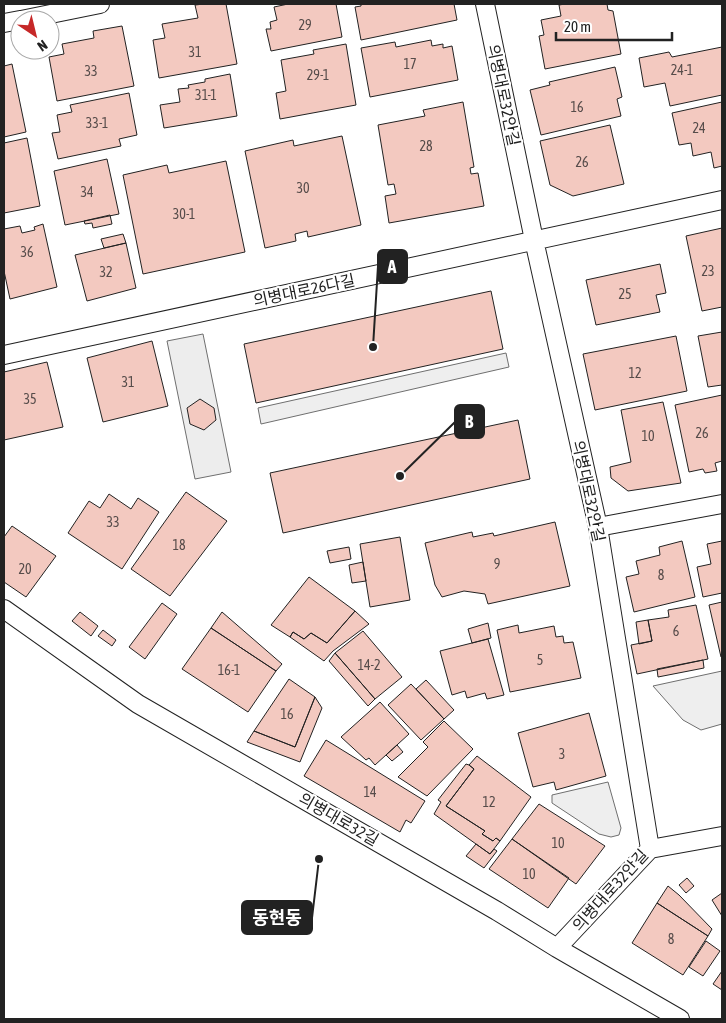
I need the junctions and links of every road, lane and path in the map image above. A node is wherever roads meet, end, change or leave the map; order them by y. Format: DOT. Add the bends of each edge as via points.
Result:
graph roads {
  1 [pos="100,4"];
  2 [pos="485,4"];
  3 [pos="60,12"];
  4 [pos="722,200"];
  5 [pos="534,240"];
  6 [pos="4,355"];
  7 [pos="722,504"];
  8 [pos="598,527"];
  9 [pos="4,609"];
  10 [pos="722,836"];
  11 [pos="650,849"];
  12 [pos="557,948"];
  13 [pos="680,1019"];
  1 -- 3 [label="lane"];
  2 -- 5 [label="lane, 의병대로32안길"];
  4 -- 5 [label="lane, 의병대로26다길"];
  5 -- 6 [label="lane, 의병대로26다길"];
  5 -- 8 [label="lane, 의병대로32안길"];
  7 -- 8 [label="lane"];
  8 -- 11 [label="lane, 의병대로32안길"];
  9 -- 12 [label="lane, 의병대로32길" via="138,704 497,910"];
  10 -- 11 [label="lane"];
  11 -- 12 [label="lane, 의병대로32안길"];
  12 -- 13 [label="lane, 의병대로32길"];
}
